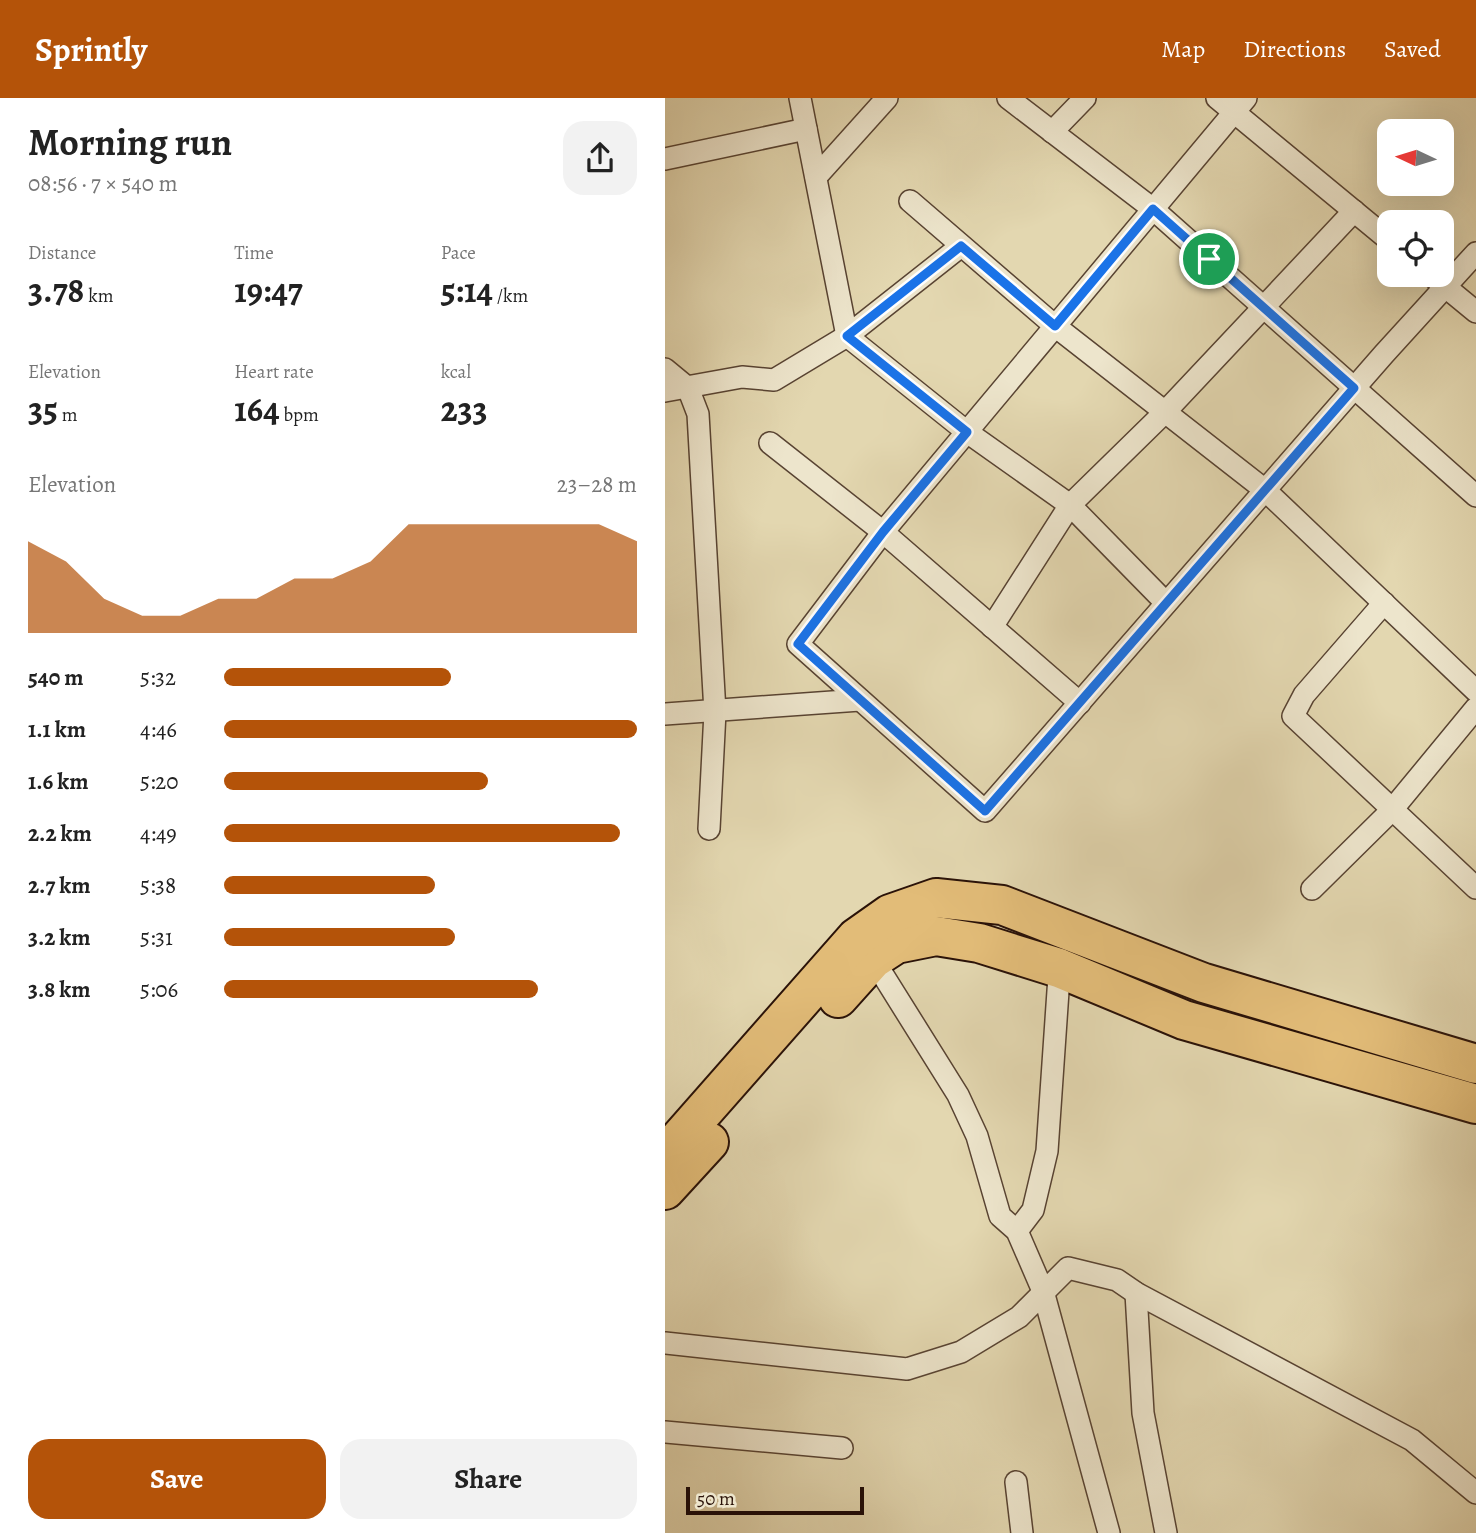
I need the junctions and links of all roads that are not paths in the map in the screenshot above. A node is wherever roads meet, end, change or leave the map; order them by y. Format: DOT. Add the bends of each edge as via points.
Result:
graph roads {
  1 [pos="800,98"];
  2 [pos="887,98"];
  3 [pos="1008,98"];
  4 [pos="1085,98"];
  5 [pos="1217,98"];
  6 [pos="1240,105"];
  7 [pos="806,129"];
  8 [pos="1052,132"];
  9 [pos="665,159"];
  10 [pos="816,177"];
  11 [pos="910,201"];
  12 [pos="1153,209"];
  13 [pos="1354,211"];
  14 [pos="1377,230"];
  15 [pos="961,246"];
  16 [pos="1476,253"];
  17 [pos="1454,270"];
  18 [pos="1434,287"];
  19 [pos="1446,287"];
  20 [pos="1264,308"];
  21 [pos="1476,312"];
  22 [pos="1055,326"];
  23 [pos="847,336"];
  24 [pos="665,369"];
  25 [pos="688,388"];
  26 [pos="1354,388"];
  27 [pos="665,391"];
  28 [pos="1165,412"];
  29 [pos="967,432"];
  30 [pos="770,443"];
  31 [pos="1265,490"];
  32 [pos="1476,496"];
  33 [pos="1070,505"];
  34 [pos="883,532"];
  35 [pos="1166,603"];
  36 [pos="1384,603"];
  37 [pos="992,627"];
  38 [pos="1476,691"];
  39 [pos="860,700"];
  40 [pos="1080,703"];
  41 [pos="1476,708"];
  42 [pos="715,712"];
  43 [pos="665,714"];
  44 [pos="1391,811"];
  45 [pos="709,829"];
  46 [pos="1476,888"];
  47 [pos="1312,889"];
  48 [pos="1062,928"];
  49 [pos="865,948"];
  50 [pos="1059,968"];
  51 [pos="1476,1064"];
  52 [pos="1476,1104"];
  53 [pos="665,1155"];
  54 [pos="665,1190"];
  55 [pos="1017,1231"];
  56 [pos="1043,1291"];
  57 [pos="1136,1293"];
  58 [pos="665,1343"];
  59 [pos="665,1432"];
  60 [pos="842,1448"];
  61 [pos="1016,1482"];
  62 [pos="1476,1493"];
  63 [pos="1022,1533"];
  64 [pos="1109,1533"];
  65 [pos="1166,1533"];
  1 -- 7 [label="street"];
  2 -- 10 [label="street"];
  3 -- 8 [label="street"];
  4 -- 8 [label="street"];
  5 -- 6 [label="street"];
  6 -- 12 [label="street"];
  6 -- 13 [label="street"];
  7 -- 9 [label="street"];
  7 -- 10 [label="street"];
  8 -- 12 [label="street"];
  10 -- 23 [label="street"];
  11 -- 15 [label="street"];
  12 -- 20 [label="street"];
  12 -- 22 [label="street"];
  13 -- 14 [label="street"];
  13 -- 20 [label="street"];
  15 -- 22 [label="street"];
  15 -- 23 [label="street"];
  16 -- 17 [label="street"];
  18 -- 26 [label="street"];
  19 -- 21 [label="street"];
  20 -- 26 [label="street"];
  20 -- 28 [label="street"];
  22 -- 28 [label="street"];
  22 -- 29 [label="street"];
  23 -- 25 [label="street" via="774,380 742,377"];
  23 -- 29 [label="street"];
  24 -- 25 [label="street"];
  25 -- 27 [label="street"];
  25 -- 42 [label="street" via="698,414"];
  26 -- 31 [label="street"];
  26 -- 32 [label="street"];
  28 -- 31 [label="street"];
  28 -- 33 [label="street"];
  29 -- 33 [label="street"];
  29 -- 34 [label="street"];
  30 -- 34 [label="street"];
  31 -- 35 [label="street"];
  31 -- 36 [label="street"];
  33 -- 35 [label="street"];
  33 -- 37 [label="street"];
  34 -- 37 [label="street"];
  34 -- 39 [label="street" via="798,644"];
  35 -- 40 [label="street"];
  36 -- 38 [label="street"];
  36 -- 44 [label="street" via="1304,695 1293,716"];
  37 -- 40 [label="street"];
  39 -- 40 [label="street" via="985,811"];
  39 -- 42 [label="street"];
  41 -- 44 [label="street"];
  42 -- 43 [label="street"];
  42 -- 45 [label="street"];
  44 -- 46 [label="street"];
  44 -- 47 [label="street"];
  48 -- 49 [label="highway" via="1002,905 936,898 890,914"];
  48 -- 50 [label="street"];
  48 -- 51 [label="highway" via="1204,983"];
  49 -- 50 [label="highway" via="936,936 979,943"];
  49 -- 53 [label="highway"];
  49 -- 54 [label="highway"];
  49 -- 55 [label="street" via="958,1095 977,1136 1000,1216"];
  50 -- 52 [label="highway" via="1184,1020"];
  50 -- 55 [label="street" via="1047,1151 1033,1210"];
  55 -- 56 [label="street"];
  56 -- 57 [label="street" via="1068,1268 1117,1280"];
  56 -- 58 [label="street" via="1019,1317 961,1352 907,1369"];
  56 -- 64 [label="street"];
  57 -- 62 [label="street" via="1412,1440"];
  57 -- 65 [label="street" via="1143,1413"];
  59 -- 60 [label="street"];
  61 -- 63 [label="street"];
}
